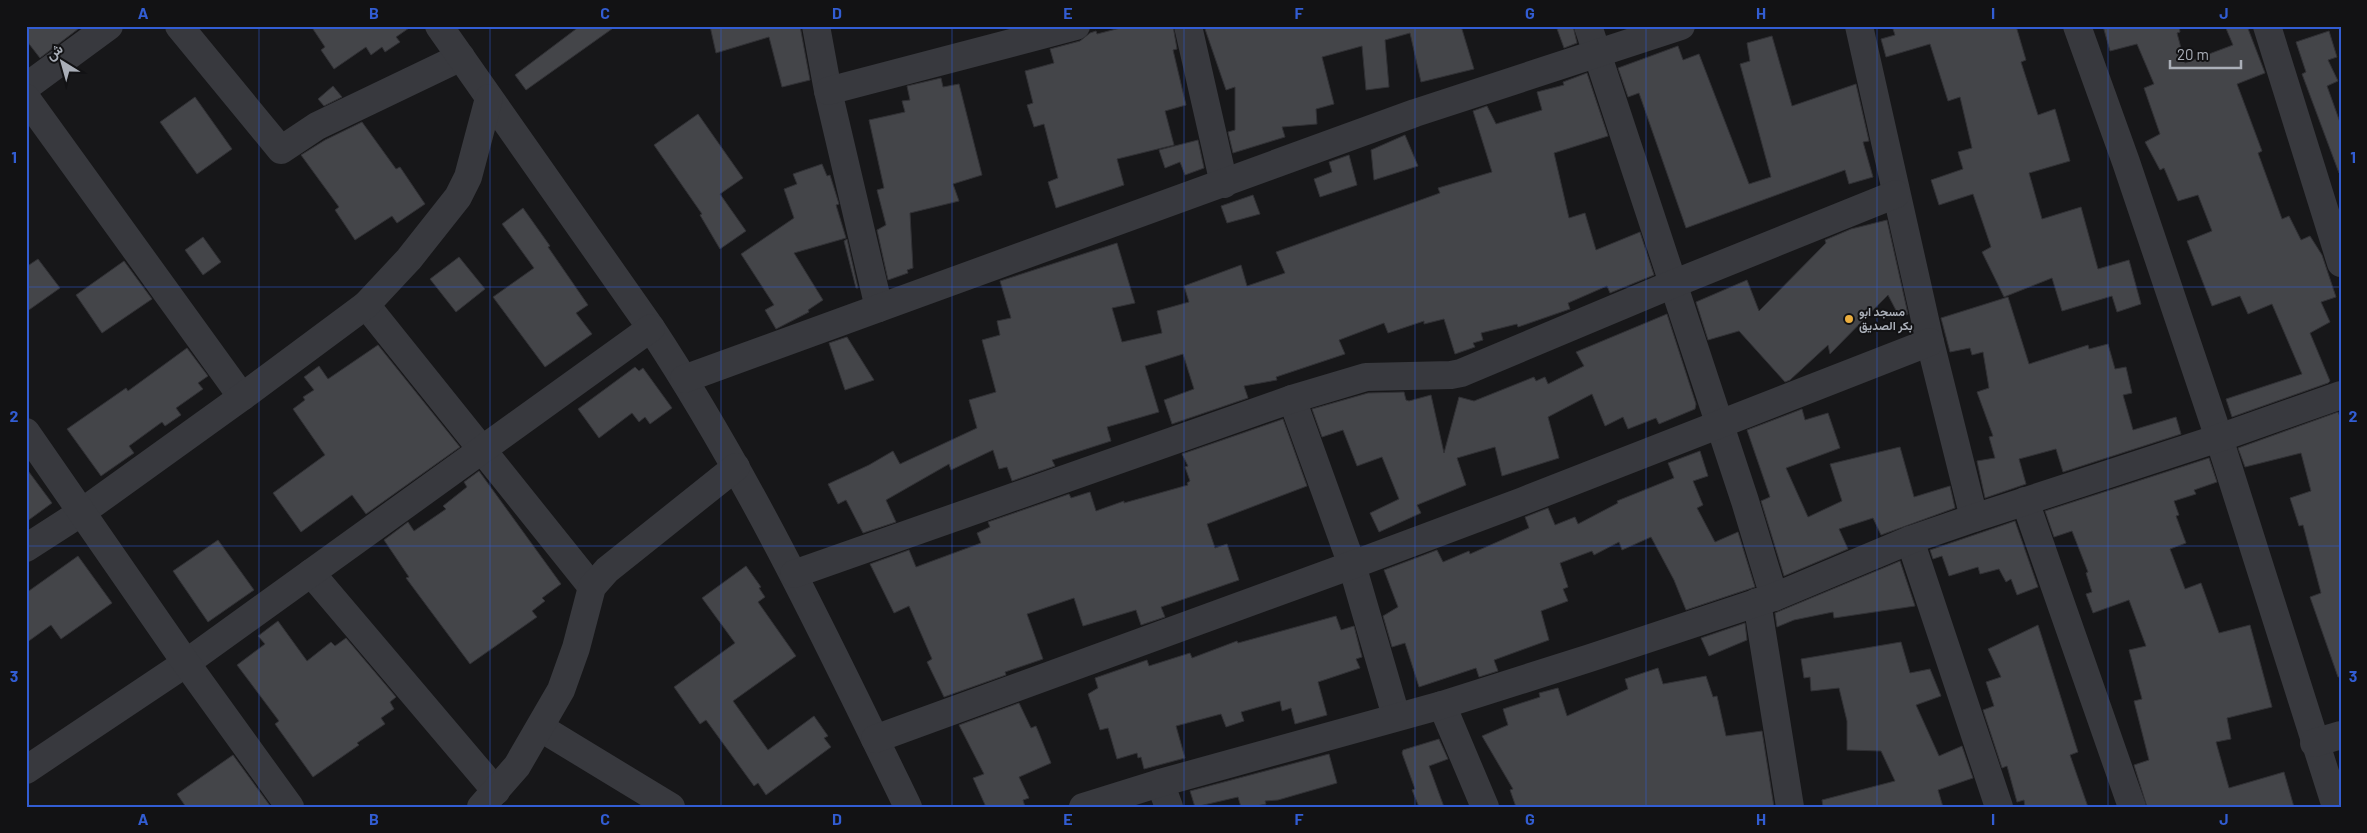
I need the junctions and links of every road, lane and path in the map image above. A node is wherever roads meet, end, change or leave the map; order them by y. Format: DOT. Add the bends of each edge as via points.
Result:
graph roads {
  1 [pos="109,26"];
  2 [pos="179,26"];
  3 [pos="439,26"];
  4 [pos="816,26"];
  5 [pos="1076,26"];
  6 [pos="1188,26"];
  7 [pos="1588,26"];
  8 [pos="1681,26"];
  9 [pos="1859,26"];
  10 [pos="2077,26"];
  11 [pos="2267,26"];
  12 [pos="1598,53"];
  13 [pos="461,57"];
  14 [pos="26,87"];
  15 [pos="828,91"];
  16 [pos="26,98"];
  17 [pos="489,98"];
  18 [pos="1224,184"];
  19 [pos="1896,194"];
  20 [pos="2341,263"];
  21 [pos="1673,284"];
  22 [pos="366,305"];
  23 [pos="879,308"];
  24 [pos="651,328"];
  25 [pos="1930,342"];
  26 [pos="684,379"];
  27 [pos="2341,395"];
  28 [pos="242,397"];
  29 [pos="1292,399"];
  30 [pos="1720,424"];
  31 [pos="26,432"];
  32 [pos="2219,438"];
  33 [pos="482,451"];
  34 [pos="736,467"];
  35 [pos="2025,501"];
  36 [pos="82,512"];
  37 [pos="1974,518"];
  38 [pos="1910,540"];
  39 [pos="26,548"];
  40 [pos="1352,566"];
  41 [pos="311,573"];
  42 [pos="794,574"];
  43 [pos="592,587"];
  44 [pos="1765,600"];
  45 [pos="186,663"];
  46 [pos="1442,704"];
  47 [pos="1396,716"];
  48 [pos="540,728"];
  49 [pos="2341,735"];
  50 [pos="875,739"];
  51 [pos="2314,743"];
  52 [pos="26,770"];
  53 [pos="1164,795"];
  54 [pos="488,799"];
  55 [pos="290,807"];
  56 [pos="671,807"];
  57 [pos="908,807"];
  58 [pos="1083,807"];
  59 [pos="1485,807"];
  60 [pos="1790,807"];
  61 [pos="1999,807"];
  62 [pos="2132,807"];
  63 [pos="2336,807"];
  1 -- 14 [label="street"];
  2 -- 13 [label="street" via="281,150 317,126"];
  3 -- 13 [label="street"];
  4 -- 15 [label="street"];
  5 -- 15 [label="street"];
  6 -- 18 [label="street"];
  7 -- 12 [label="street"];
  8 -- 12 [label="street"];
  9 -- 19 [label="street"];
  10 -- 32 [label="street"];
  11 -- 20 [label="street"];
  12 -- 18 [label="street" via="1415,113"];
  12 -- 21 [label="street"];
  13 -- 17 [label="street"];
  15 -- 23 [label="street"];
  16 -- 28 [label="street"];
  17 -- 22 [label="street" via="468,176 458,196 409,259"];
  17 -- 24 [label="street"];
  18 -- 23 [label="street"];
  19 -- 21 [label="street"];
  19 -- 25 [label="street"];
  21 -- 29 [label="street" via="1461,372 1366,377"];
  21 -- 30 [label="street"];
  22 -- 28 [label="street"];
  22 -- 33 [label="street"];
  23 -- 26 [label="street"];
  24 -- 26 [label="street"];
  24 -- 33 [label="street"];
  25 -- 30 [label="street"];
  25 -- 37 [label="street"];
  26 -- 34 [label="street"];
  27 -- 32 [label="street"];
  28 -- 36 [label="street"];
  29 -- 40 [label="street"];
  29 -- 42 [label="street"];
  30 -- 40 [label="street"];
  30 -- 44 [label="street"];
  31 -- 36 [label="street"];
  32 -- 35 [label="street"];
  32 -- 51 [label="street"];
  33 -- 41 [label="street"];
  33 -- 43 [label="street"];
  34 -- 42 [label="street"];
  34 -- 43 [label="street" via="607,570"];
  35 -- 37 [label="street"];
  35 -- 62 [label="street"];
  36 -- 39 [label="street"];
  36 -- 45 [label="street"];
  37 -- 38 [label="street"];
  38 -- 44 [label="street"];
  38 -- 61 [label="street"];
  40 -- 47 [label="street"];
  40 -- 50 [label="street"];
  41 -- 45 [label="street"];
  41 -- 54 [label="street"];
  42 -- 50 [label="street"];
  43 -- 48 [label="street" via="564,682"];
  44 -- 46 [label="street"];
  44 -- 60 [label="street"];
  45 -- 52 [label="street"];
  45 -- 55 [label="street"];
  46 -- 47 [label="street"];
  46 -- 59 [label="street"];
  47 -- 53 [label="street"];
  48 -- 54 [label="street" via="517,766"];
  48 -- 56 [label="street"];
  49 -- 51 [label="street"];
  50 -- 57 [label="street"];
  51 -- 63 [label="street"];
  53 -- 58 [label="street"];
}
